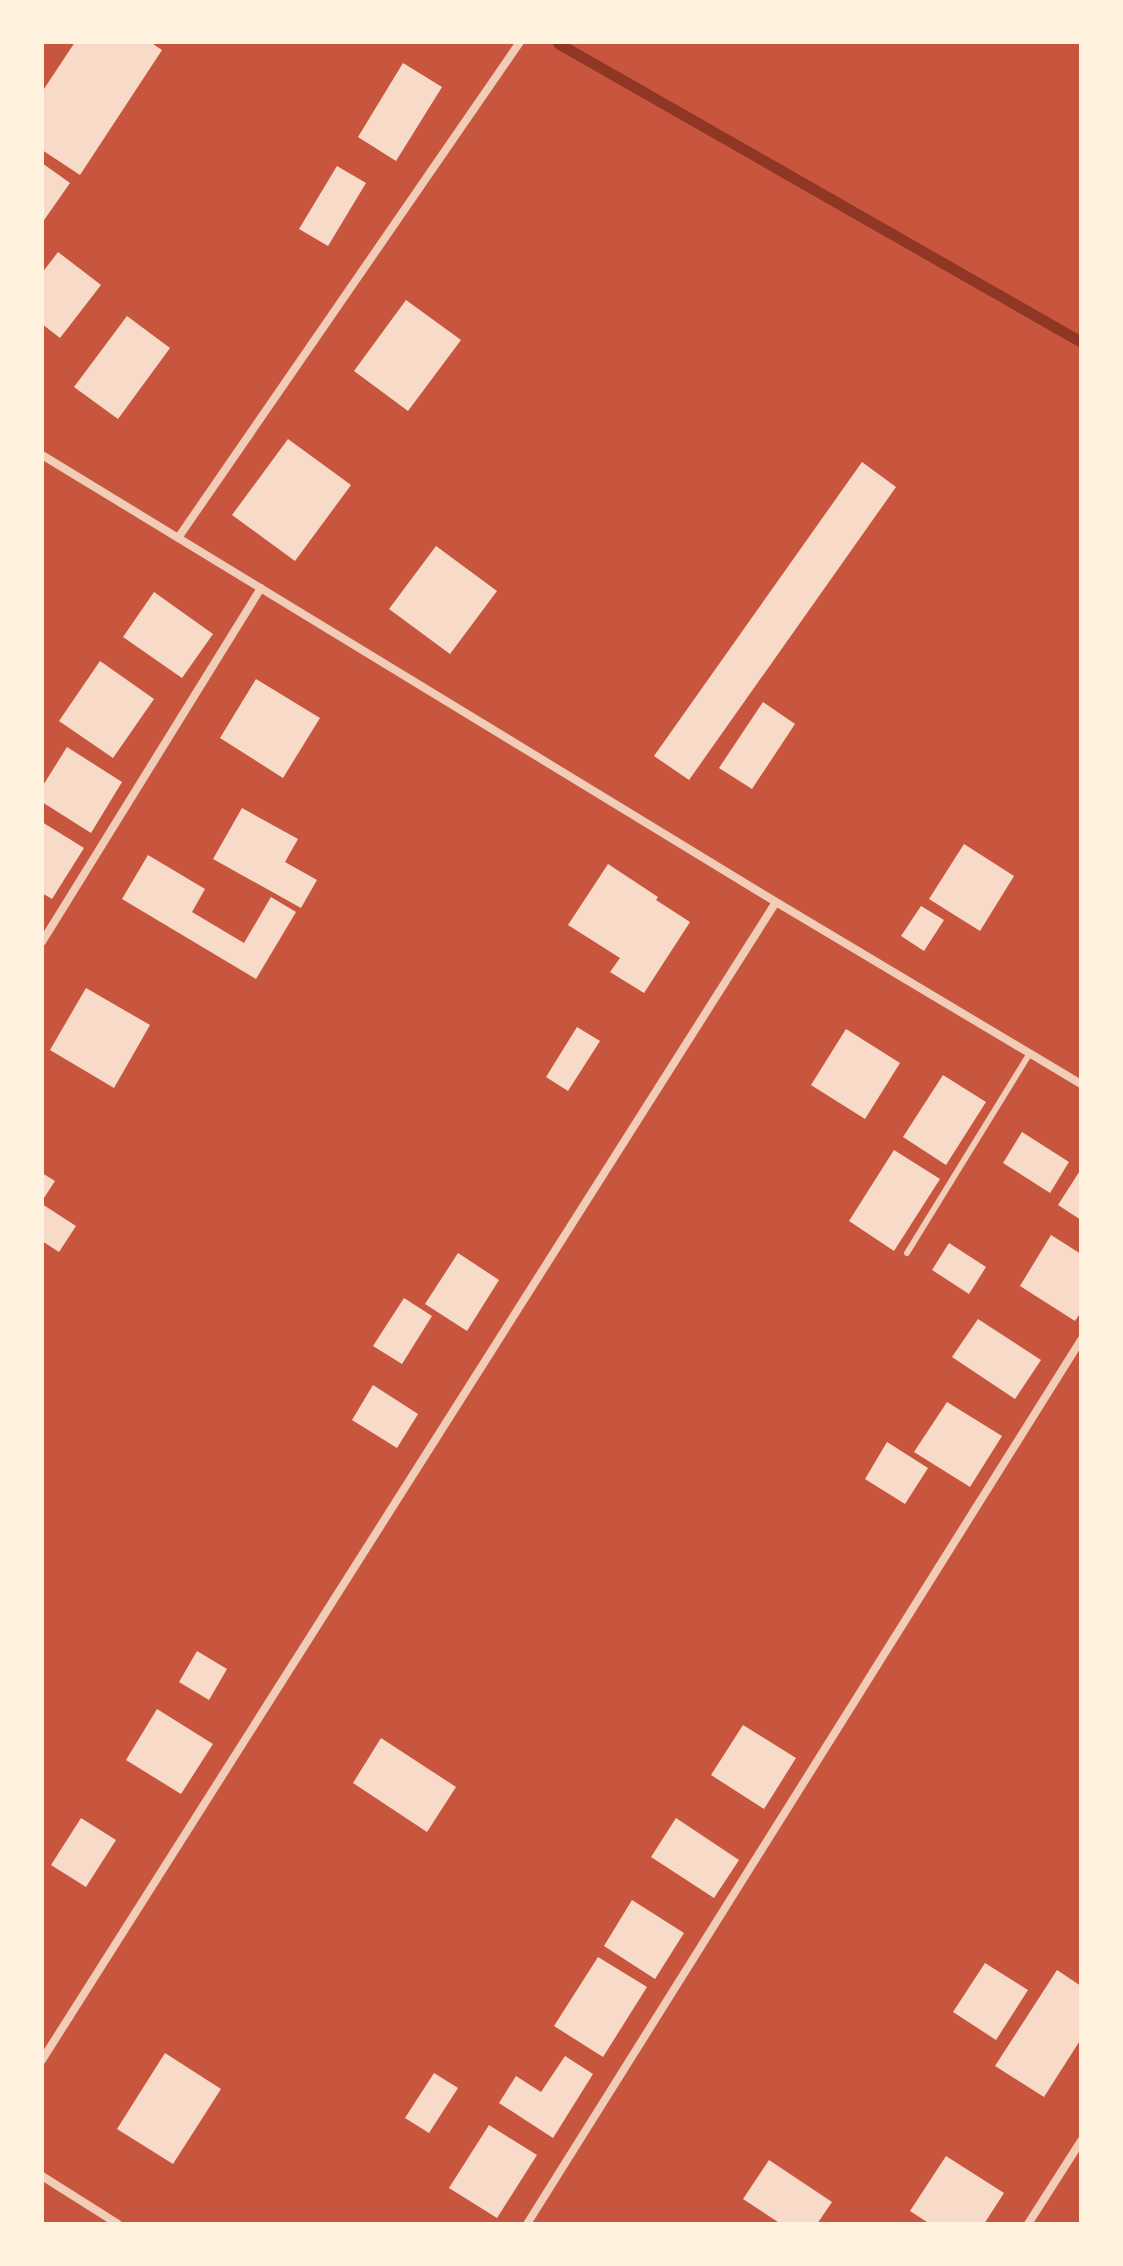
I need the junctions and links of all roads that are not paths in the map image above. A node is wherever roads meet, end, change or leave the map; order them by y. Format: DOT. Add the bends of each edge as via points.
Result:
graph roads {
  1 [pos="520,42"];
  2 [pos="42,455"];
  3 [pos="178,538"];
  4 [pos="261,588"];
  5 [pos="776,902"];
  6 [pos="42,942"];
  7 [pos="1030,1053"];
  8 [pos="1081,1084"];
  9 [pos="907,1253"];
  10 [pos="1081,1340"];
  11 [pos="42,2060"];
  12 [pos="1081,2141"];
  13 [pos="42,2176"];
  14 [pos="118,2224"];
  15 [pos="527,2224"];
  16 [pos="1028,2224"];
  1 -- 3 [label="street"];
  2 -- 3 [label="street"];
  3 -- 4 [label="street"];
  4 -- 5 [label="street"];
  4 -- 6 [label="street"];
  5 -- 7 [label="street"];
  5 -- 11 [label="street"];
  7 -- 8 [label="street"];
  7 -- 9 [label="lane"];
  10 -- 15 [label="street"];
  12 -- 16 [label="street"];
  13 -- 14 [label="street"];
}
